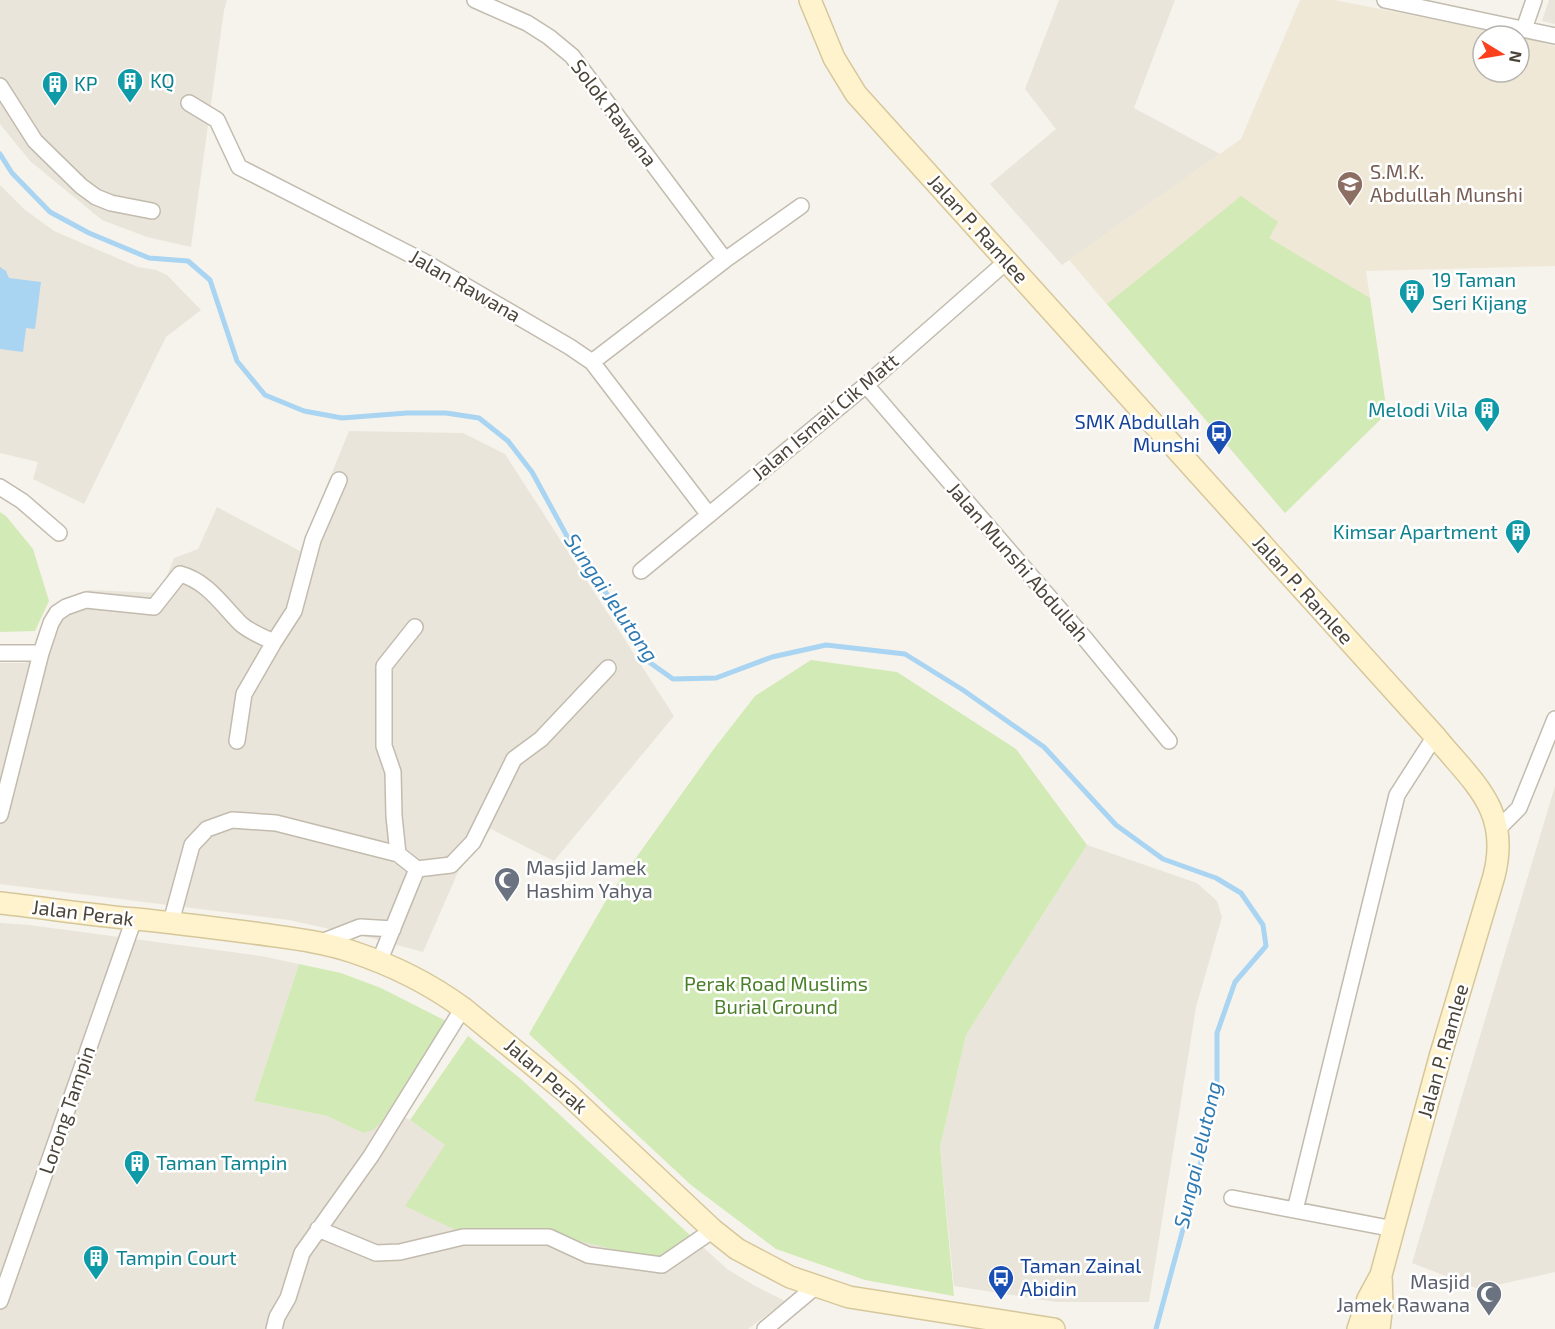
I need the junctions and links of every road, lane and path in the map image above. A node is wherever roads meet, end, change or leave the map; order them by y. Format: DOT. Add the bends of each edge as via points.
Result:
graph roads {
  1 [pos="475,0"];
  2 [pos="810,0"];
  3 [pos="1385,0"];
  4 [pos="1534,0"];
  5 [pos="1500,24"];
  6 [pos="1526,24"];
  7 [pos="1531,31"];
  8 [pos="1555,36"];
  9 [pos="0,86"];
  10 [pos="189,103"];
  11 [pos="801,206"];
  12 [pos="152,211"];
  13 [pos="725,260"];
  14 [pos="1007,261"];
  15 [pos="592,362"];
  16 [pos="866,385"];
  17 [pos="339,480"];
  18 [pos="0,487"];
  19 [pos="709,515"];
  20 [pos="59,533"];
  21 [pos="641,571"];
  22 [pos="415,627"];
  23 [pos="274,642"];
  24 [pos="0,653"];
  25 [pos="41,653"];
  26 [pos="608,668"];
  27 [pos="1555,719"];
  28 [pos="1435,736"];
  29 [pos="237,741"];
  30 [pos="1168,741"];
  31 [pos="0,815"];
  32 [pos="1498,829"];
  33 [pos="398,854"];
  34 [pos="417,868"];
  35 [pos="0,903"];
  36 [pos="134,919"];
  37 [pos="171,922"];
  38 [pos="393,929"];
  39 [pos="319,943"];
  40 [pos="379,962"];
  41 [pos="463,1008"];
  42 [pos="1232,1198"];
  43 [pos="1294,1210"];
  44 [pos="318,1229"];
  45 [pos="1394,1229"];
  46 [pos="713,1230"];
  47 [pos="1382,1275"];
  48 [pos="815,1287"];
  49 [pos="0,1301"];
  50 [pos="274,1329"];
  51 [pos="765,1329"];
  52 [pos="1054,1329"];
  53 [pos="1358,1329"];
  54 [pos="1379,1329"];
  1 -- 13 [label="street, Solok Rawana" via="527,23 572,56"];
  2 -- 14 [label="street, Jalan P. Ramlee" via="834,58 856,94"];
  3 -- 5 [label="street"];
  4 -- 6 [label="street"];
  7 -- 8 [label="street"];
  9 -- 12 [label="street" via="35,141 81,186 111,203"];
  10 -- 15 [label="street, Jalan Rawana" via="217,120 239,167 423,261"];
  11 -- 13 [label="street"];
  13 -- 15 [label="street"];
  14 -- 16 [label="street, Jalan Ismail Cik Matt"];
  14 -- 28 [label="street, Jalan P. Ramlee"];
  15 -- 19 [label="street, Jalan Rawana"];
  16 -- 19 [label="street, Jalan Ismail Cik Matt"];
  16 -- 30 [label="street, Jalan Munshi Abdullah"];
  17 -- 23 [label="street" via="313,540 294,612"];
  18 -- 20 [label="street"];
  19 -- 21 [label="street, Jalan Ismail Cik Matt"];
  22 -- 33 [label="street" via="384,666 384,746 393,772"];
  23 -- 25 [label="street" via="241,624 199,582 180,574 154,607 86,600 66,607 51,623"];
  23 -- 29 [label="street" via="244,694"];
  24 -- 25 [label="street"];
  25 -- 31 [label="street"];
  26 -- 34 [label="street" via="541,739 514,759 473,842 451,865"];
  27 -- 32 [label="street" via="1519,808"];
  28 -- 32 [label="street, Jalan P. Ramlee" via="1487,799"];
  28 -- 43 [label="street" via="1397,795"];
  32 -- 45 [label="street, Jalan P. Ramlee" via="1494,876"];
  33 -- 34 [label="street"];
  33 -- 37 [label="street" via="276,823 232,820 207,829 192,845"];
  34 -- 38 [label="street"];
  35 -- 36 [label="street, Jalan Perak"];
  36 -- 37 [label="street, Jalan Perak"];
  36 -- 49 [label="street, Lorong Tampin"];
  37 -- 39 [label="street, Jalan Perak"];
  38 -- 39 [label="street" via="360,927"];
  38 -- 40 [label="street"];
  39 -- 40 [label="street, Jalan Perak"];
  40 -- 41 [label="street, Jalan Perak"];
  41 -- 44 [label="street" via="371,1156"];
  41 -- 46 [label="street, Jalan Perak" via="567,1093"];
  42 -- 43 [label="street"];
  43 -- 45 [label="street"];
  44 -- 46 [label="street" via="376,1253 400,1252 463,1237 549,1237 588,1255 662,1265"];
  44 -- 50 [label="street" via="298,1261"];
  45 -- 47 [label="street, Jalan P. Ramlee"];
  46 -- 48 [label="street, Jalan Perak" via="764,1264"];
  47 -- 53 [label="street, Jalan P. Ramlee" via="1368,1299"];
  47 -- 54 [label="street, Jalan P. Ramlee"];
  48 -- 51 [label="street"];
  48 -- 52 [label="street, Jalan Perak" via="849,1298"];
}
